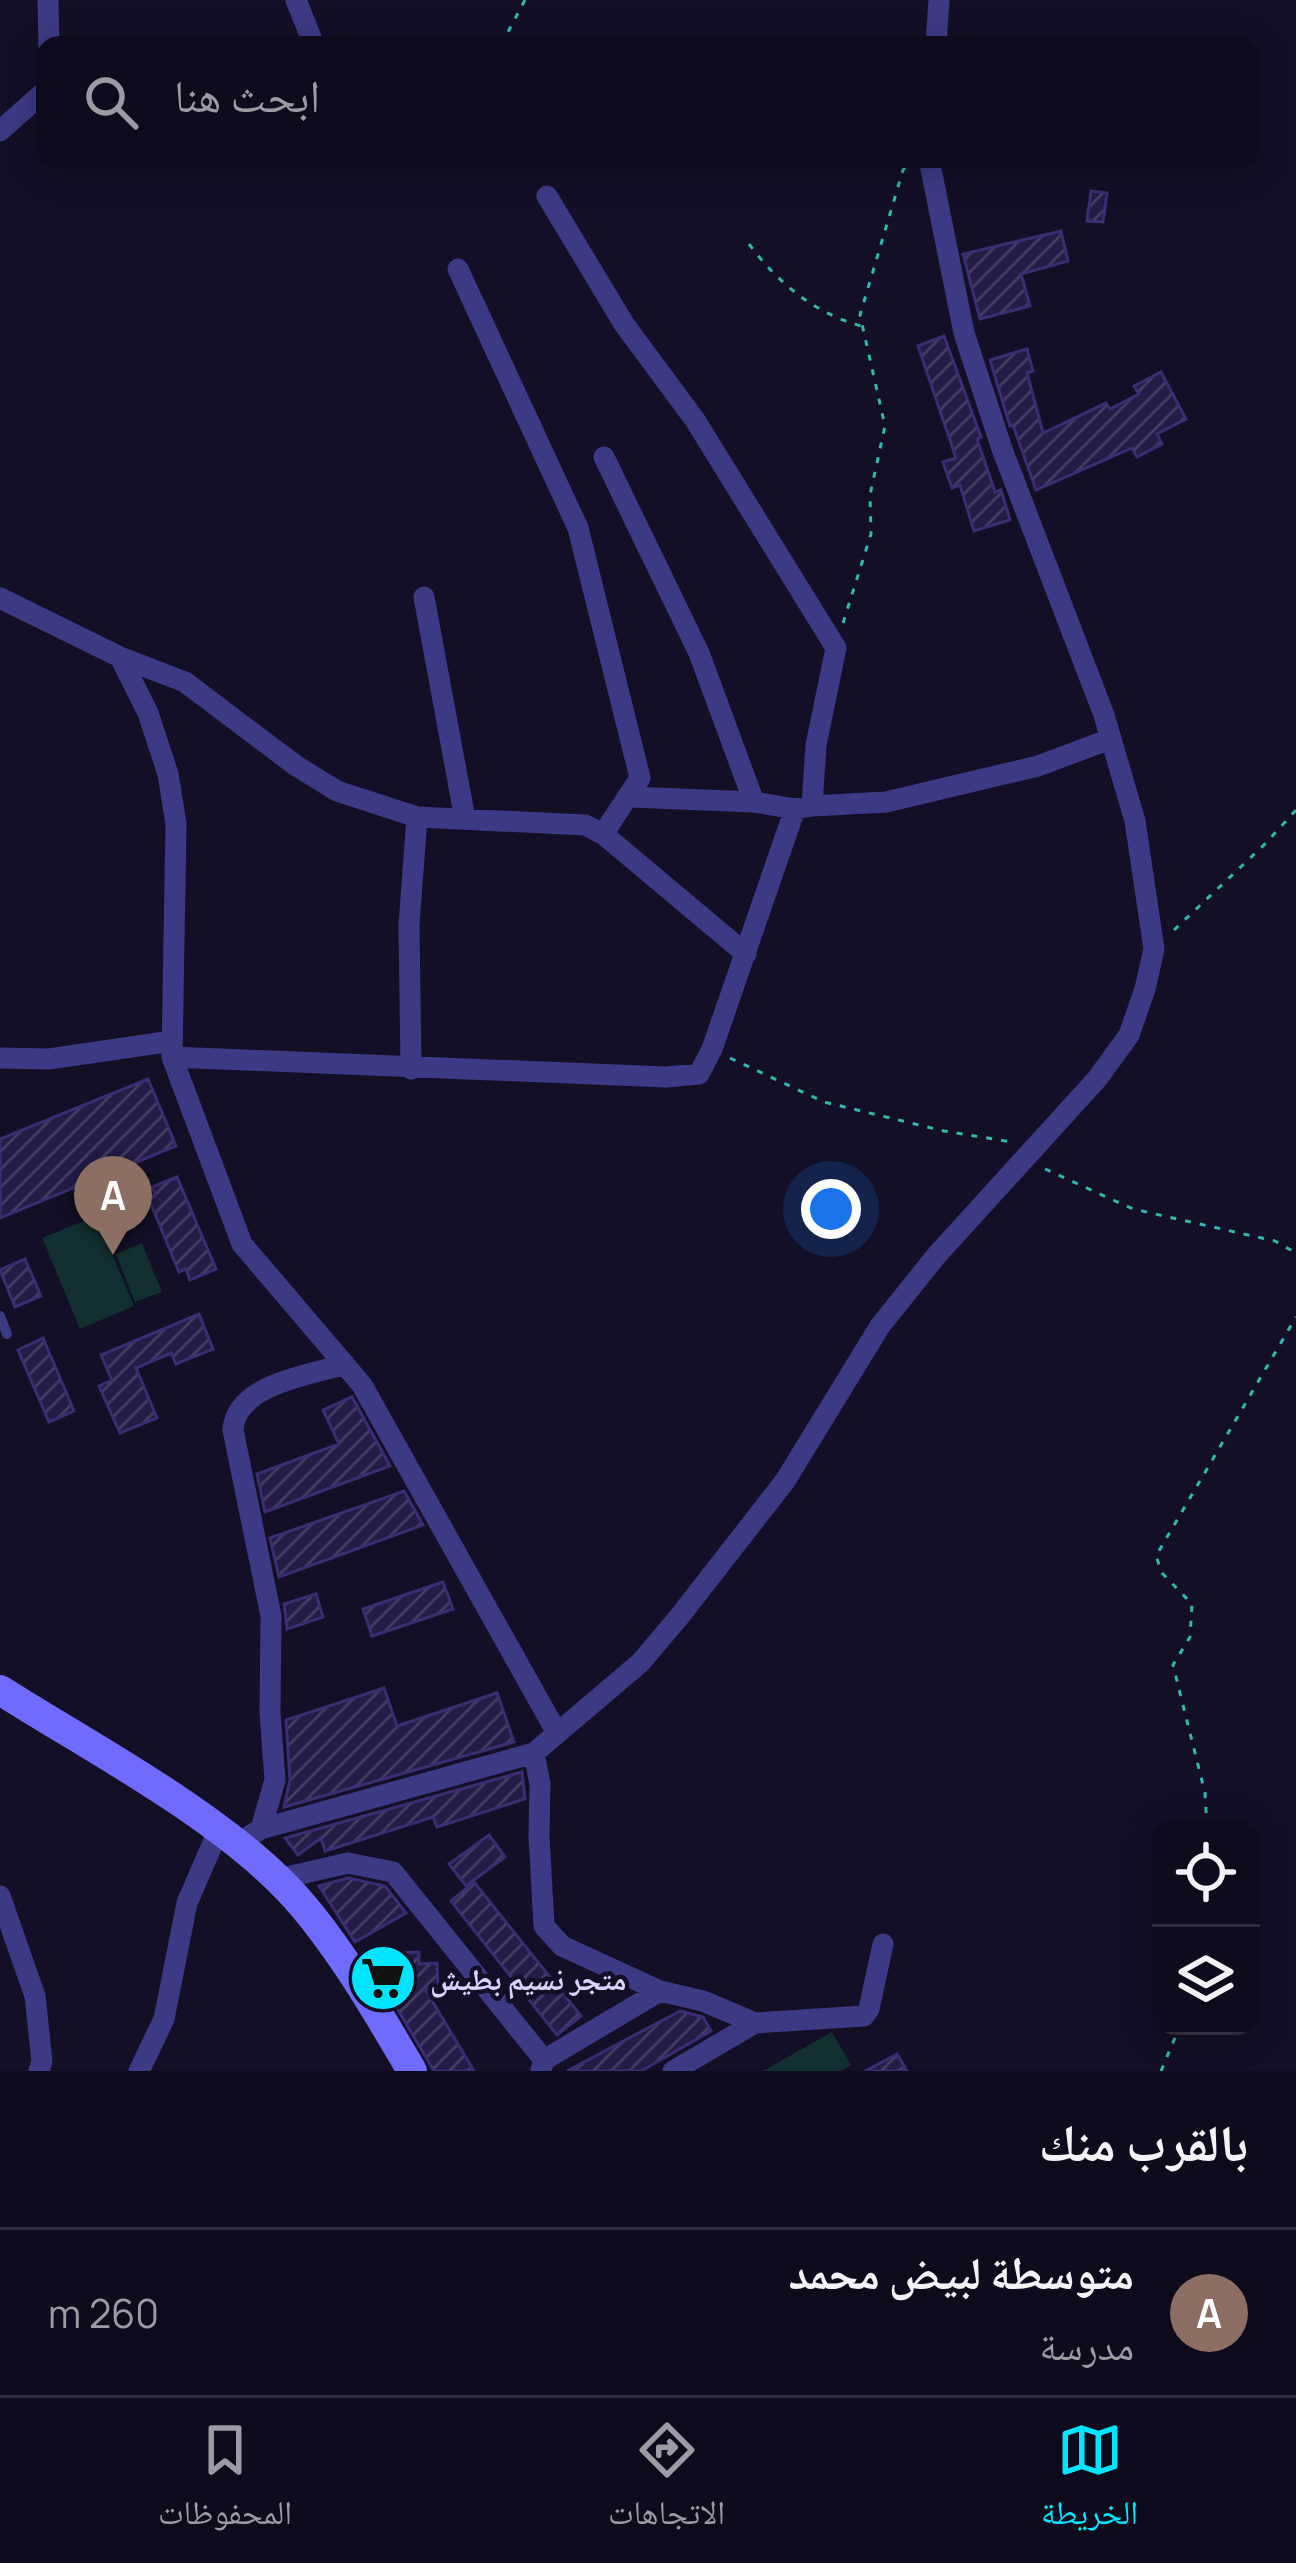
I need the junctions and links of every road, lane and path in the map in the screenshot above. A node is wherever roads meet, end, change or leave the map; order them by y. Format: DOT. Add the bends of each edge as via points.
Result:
graph roads {
  1 [pos="48,0"];
  2 [pos="296,0"];
  3 [pos="525,0"];
  4 [pos="939,0"];
  5 [pos="49,36"];
  6 [pos="310,36"];
  7 [pos="506,36"];
  8 [pos="937,36"];
  9 [pos="36,100"];
  10 [pos="0,131"];
  11 [pos="905,168"];
  12 [pos="931,168"];
  13 [pos="547,196"];
  14 [pos="749,244"];
  15 [pos="458,269"];
  16 [pos="863,327"];
  17 [pos="604,457"];
  18 [pos="424,597"];
  19 [pos="0,598"];
  20 [pos="836,648"];
  21 [pos="120,657"];
  22 [pos="1110,739"];
  23 [pos="630,797"];
  24 [pos="754,802"];
  25 [pos="804,808"];
  26 [pos="1296,809"];
  27 [pos="417,817"];
  28 [pos="465,819"];
  29 [pos="603,834"];
  30 [pos="1154,949"];
  31 [pos="746,954"];
  32 [pos="172,1049"];
  33 [pos="712,1049"];
  34 [pos="0,1058"];
  35 [pos="410,1069"];
  36 [pos="1028,1152"];
  37 [pos="1296,1253"];
  38 [pos="0,1316"];
  39 [pos="1296,1317"];
  40 [pos="7,1334"];
  41 [pos="346,1364"];
  42 [pos="0,1690"];
  43 [pos="557,1733"];
  44 [pos="534,1753"];
  45 [pos="1206,1819"];
  46 [pos="239,1834"];
  47 [pos="278,1879"];
  48 [pos="0,1896"];
  49 [pos="883,1944"];
  50 [pos="660,1991"];
  51 [pos="755,2024"];
  52 [pos="1176,2035"];
  53 [pos="542,2065"];
  54 [pos="39,2071"];
  55 [pos="139,2071"];
  56 [pos="412,2071"];
  57 [pos="673,2071"];
  58 [pos="1161,2071"];
  1 -- 5 [label="street"];
  2 -- 6 [label="street"];
  3 -- 7 [label="path"];
  4 -- 8 [label="street"];
  9 -- 10 [label="street"];
  11 -- 16 [label="path"];
  12 -- 22 [label="street" via="964,333"];
  13 -- 20 [label="street"];
  14 -- 16 [label="path" via="770,272 827,317"];
  15 -- 23 [label="street" via="578,528 640,778"];
  16 -- 20 [label="path" via="885,426 871,534"];
  17 -- 24 [label="street" via="698,653"];
  18 -- 28 [label="street"];
  19 -- 21 [label="street"];
  20 -- 25 [label="street"];
  21 -- 27 [label="street" via="185,682 338,790"];
  21 -- 32 [label="street" via="148,713 176,824"];
  22 -- 25 [label="street" via="1038,766 886,802"];
  22 -- 30 [label="street" via="1135,821"];
  23 -- 24 [label="street"];
  23 -- 29 [label="street"];
  24 -- 25 [label="street"];
  25 -- 31 [label="street"];
  26 -- 30 [label="path"];
  27 -- 28 [label="street"];
  27 -- 35 [label="street"];
  28 -- 29 [label="street" via="585,825"];
  29 -- 31 [label="street"];
  30 -- 36 [label="street" via="1129,1035"];
  31 -- 33 [label="street"];
  32 -- 34 [label="street"];
  32 -- 35 [label="street"];
  32 -- 41 [label="street" via="242,1244"];
  33 -- 35 [label="street" via="699,1074 666,1077"];
  33 -- 36 [label="path" via="824,1102"];
  36 -- 37 [label="path" via="1133,1209 1275,1241"];
  36 -- 43 [label="street" via="880,1326 785,1481 679,1617 640,1663"];
  38 -- 40 [label="lane"];
  39 -- 45 [label="path" via="1156,1556 1192,1604 1190,1637 1173,1666"];
  41 -- 43 [label="street"];
  41 -- 46 [label="street" via="267,1389 234,1413 271,1616 275,1780"];
  42 -- 46 [label="main road"];
  43 -- 44 [label="street"];
  44 -- 46 [label="street"];
  44 -- 50 [label="street" via="544,1926 562,1946"];
  46 -- 47 [label="main road"];
  46 -- 55 [label="street" via="187,1903 164,2019"];
  47 -- 53 [label="street" via="348,1863 393,1872"];
  47 -- 56 [label="main road" via="364,1990"];
  48 -- 54 [label="street" via="35,1996"];
  49 -- 51 [label="street" via="864,2016"];
  50 -- 51 [label="street"];
  50 -- 53 [label="street"];
  51 -- 57 [label="street"];
  52 -- 58 [label="path"];
}
